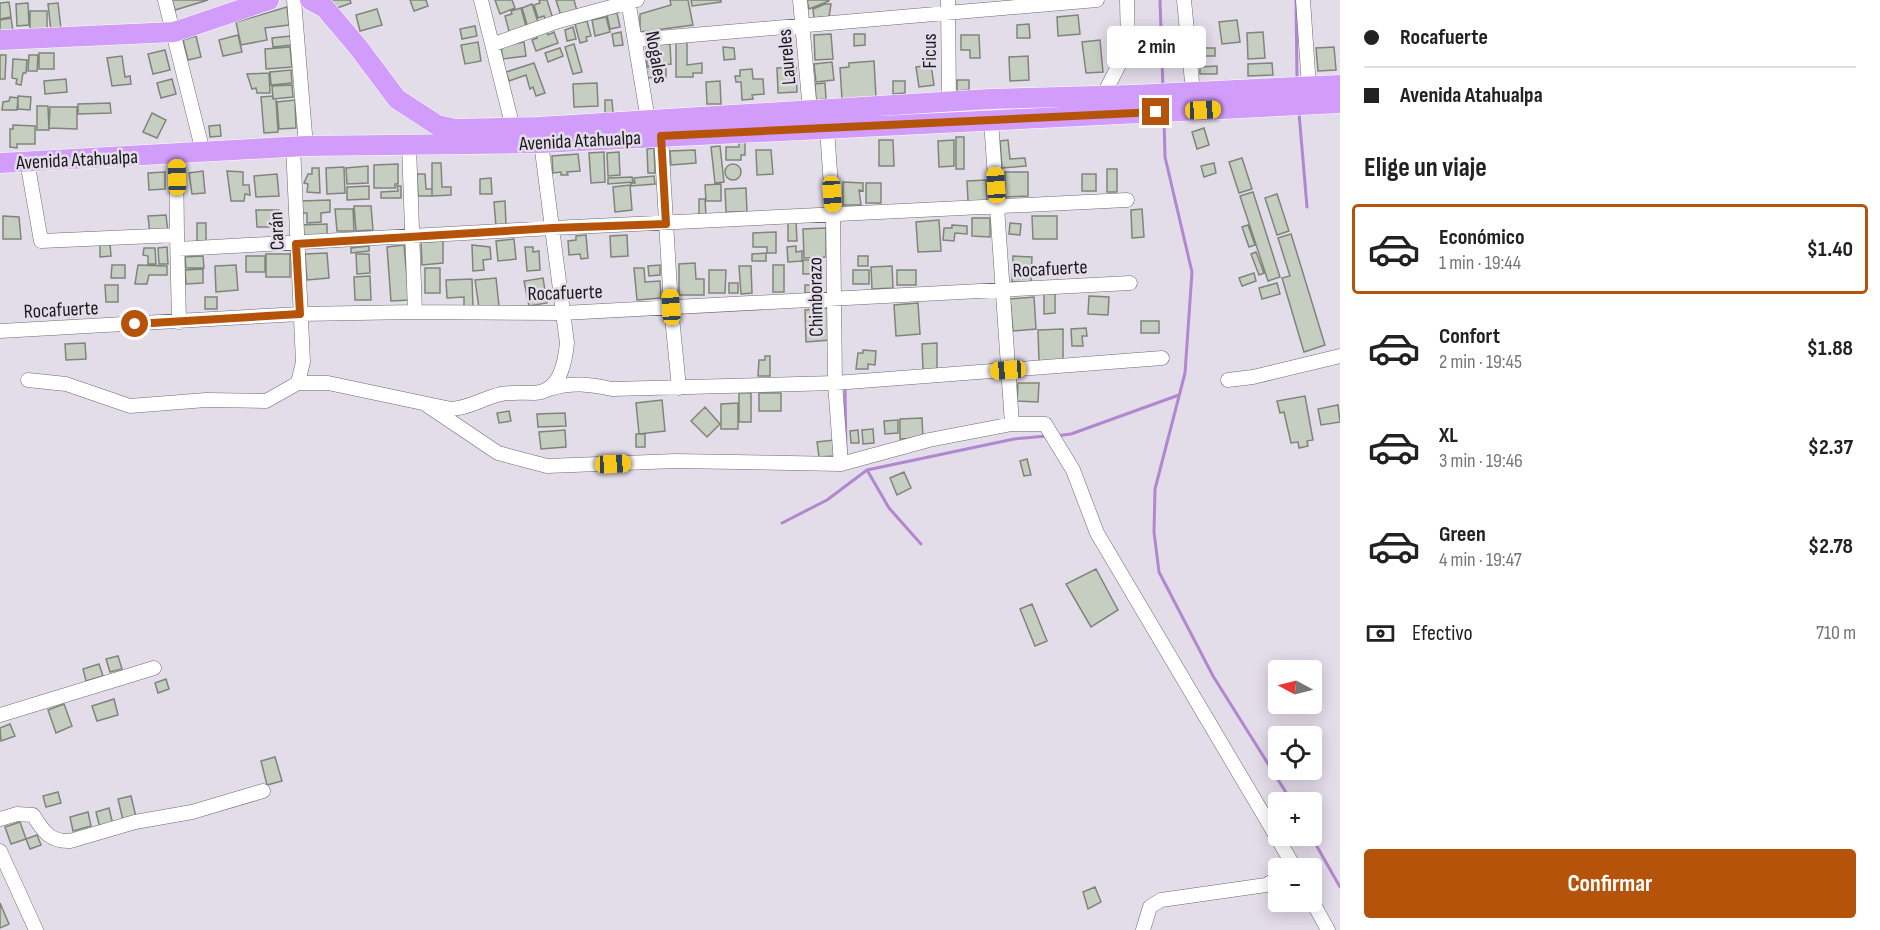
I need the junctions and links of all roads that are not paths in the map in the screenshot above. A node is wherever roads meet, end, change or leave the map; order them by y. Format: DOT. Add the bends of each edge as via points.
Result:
graph roads {
  1 [pos="165,0"];
  2 [pos="269,0"];
  3 [pos="294,0"];
  4 [pos="310,0"];
  5 [pos="481,0"];
  6 [pos="800,0"];
  7 [pos="1097,0"];
  8 [pos="1184,0"];
  9 [pos="1303,0"];
  10 [pos="631,1"];
  11 [pos="1123,2"];
  12 [pos="948,6"];
  13 [pos="803,25"];
  14 [pos="174,32"];
  15 [pos="0,40"];
  16 [pos="635,40"];
  17 [pos="494,44"];
  18 [pos="1340,85"];
  19 [pos="1309,87"];
  20 [pos="1103,96"];
  21 [pos="1184,98"];
  22 [pos="949,101"];
  23 [pos="1340,103"];
  24 [pos="1133,104"];
  25 [pos="810,111"];
  26 [pos="648,120"];
  27 [pos="992,120"];
  28 [pos="513,128"];
  29 [pos="827,129"];
  30 [pos="540,135"];
  31 [pos="661,136"];
  32 [pos="299,146"];
  33 [pos="409,146"];
  34 [pos="203,152"];
  35 [pos="176,153"];
  36 [pos="27,161"];
  37 [pos="0,162"];
  38 [pos="1127,200"];
  39 [pos="997,207"];
  40 [pos="833,215"];
  41 [pos="666,224"];
  42 [pos="553,228"];
  43 [pos="412,236"];
  44 [pos="177,242"];
  45 [pos="296,244"];
  46 [pos="1131,283"];
  47 [pos="1003,289"];
  48 [pos="836,299"];
  49 [pos="671,307"];
  50 [pos="415,312"];
  51 [pos="562,313"];
  52 [pos="300,314"];
  53 [pos="179,322"];
  54 [pos="0,331"];
  55 [pos="1340,356"];
  56 [pos="1162,358"];
  57 [pos="1008,370"];
  58 [pos="28,380"];
  59 [pos="1228,380"];
  60 [pos="298,383"];
  61 [pos="835,383"];
  62 [pos="679,388"];
  63 [pos="540,392"];
  64 [pos="428,406"];
  65 [pos="1011,424"];
  66 [pos="841,464"];
  67 [pos="154,668"];
  68 [pos="0,715"];
  69 [pos="263,790"];
  70 [pos="0,819"];
  71 [pos="0,851"];
  72 [pos="1288,858"];
  73 [pos="1268,884"];
  74 [pos="1318,912"];
  75 [pos="36,930"];
  76 [pos="1143,930"];
  77 [pos="1328,930"];
  1 -- 14 [label="street"];
  2 -- 14 [label="highway"];
  3 -- 32 [label="street, Carán"];
  4 -- 28 [label="highway, Avenida Atahualpa" via="325,8 396,99 437,124 456,129"];
  5 -- 17 [label="street"];
  6 -- 13 [label="street, Laureles"];
  7 -- 12 [label="street"];
  8 -- 21 [label="street"];
  9 -- 19 [label="street"];
  10 -- 16 [label="street, Nogales"];
  10 -- 17 [label="street"];
  11 -- 20 [label="street" via="1128,47"];
  12 -- 13 [label="street"];
  12 -- 22 [label="street, Ficus"];
  13 -- 16 [label="street"];
  13 -- 25 [label="street, Laureles"];
  14 -- 15 [label="highway"];
  14 -- 34 [label="street"];
  16 -- 26 [label="street, Nogales"];
  17 -- 28 [label="street"];
  18 -- 19 [label="highway, Avenida Atahualpa"];
  19 -- 21 [label="highway, Avenida Atahualpa"];
  20 -- 22 [label="highway, Avenida Atahualpa"];
  20 -- 24 [label="highway, Avenida Atahualpa"];
  21 -- 23 [label="highway, Avenida Atahualpa"];
  21 -- 24 [label="highway, Avenida Atahualpa"];
  22 -- 25 [label="highway, Avenida Atahualpa"];
  24 -- 27 [label="highway, Avenida Atahualpa"];
  25 -- 26 [label="highway, Avenida Atahualpa"];
  26 -- 30 [label="highway, Avenida Atahualpa"];
  27 -- 29 [label="highway, Avenida Atahualpa"];
  27 -- 39 [label="street"];
  28 -- 30 [label="highway, Avenida Atahualpa"];
  29 -- 31 [label="highway, Avenida Atahualpa"];
  29 -- 40 [label="street, Chimborazo"];
  30 -- 31 [label="highway, Avenida Atahualpa"];
  30 -- 33 [label="highway, Avenida Atahualpa"];
  30 -- 42 [label="street"];
  31 -- 41 [label="street"];
  32 -- 33 [label="highway, Avenida Atahualpa"];
  32 -- 34 [label="highway, Avenida Atahualpa"];
  32 -- 45 [label="street, Carán"];
  33 -- 43 [label="street"];
  34 -- 35 [label="highway, Avenida Atahualpa"];
  35 -- 36 [label="highway, Avenida Atahualpa"];
  35 -- 44 [label="street"];
  36 -- 37 [label="highway, Avenida Atahualpa"];
  36 -- 44 [label="street" via="40,241"];
  38 -- 39 [label="street"];
  39 -- 40 [label="street"];
  39 -- 47 [label="street"];
  40 -- 41 [label="street"];
  40 -- 48 [label="street, Chimborazo"];
  41 -- 42 [label="street"];
  41 -- 49 [label="street"];
  42 -- 43 [label="street"];
  42 -- 51 [label="street"];
  43 -- 45 [label="street"];
  43 -- 50 [label="street"];
  44 -- 45 [label="street"];
  44 -- 53 [label="street"];
  45 -- 52 [label="street, Carán"];
  46 -- 47 [label="street, Rocafuerte"];
  47 -- 48 [label="street, Rocafuerte"];
  47 -- 57 [label="street"];
  48 -- 49 [label="street, Rocafuerte"];
  48 -- 61 [label="street, Chimborazo"];
  49 -- 51 [label="street, Rocafuerte"];
  49 -- 62 [label="street"];
  50 -- 51 [label="street, Rocafuerte"];
  50 -- 52 [label="street, Rocafuerte"];
  51 -- 63 [label="street" via="567,343 564,366 552,386"];
  52 -- 53 [label="street, Rocafuerte"];
  52 -- 60 [label="street, Carán" via="303,362"];
  53 -- 54 [label="street, Rocafuerte"];
  55 -- 59 [label="street"];
  56 -- 57 [label="street"];
  57 -- 61 [label="street"];
  57 -- 65 [label="street"];
  58 -- 60 [label="street" via="66,384 130,406 206,400 266,401"];
  60 -- 64 [label="street" via="328,383"];
  61 -- 62 [label="street"];
  61 -- 66 [label="street, Chimborazo"];
  62 -- 63 [label="street" via="612,389 586,383"];
  63 -- 64 [label="street" via="501,394 462,408"];
  64 -- 66 [label="street" via="498,453 547,466 676,461"];
  65 -- 66 [label="street" via="929,440"];
  65 -- 72 [label="street" via="1045,424 1072,470 1097,533"];
  67 -- 68 [label="street"];
  69 -- 70 [label="street" via="192,812 135,822 70,841 46,835 33,815"];
  71 -- 75 [label="street"];
  73 -- 76 [label="street" via="1161,900 1150,907"];
  74 -- 77 [label="street"];
}
